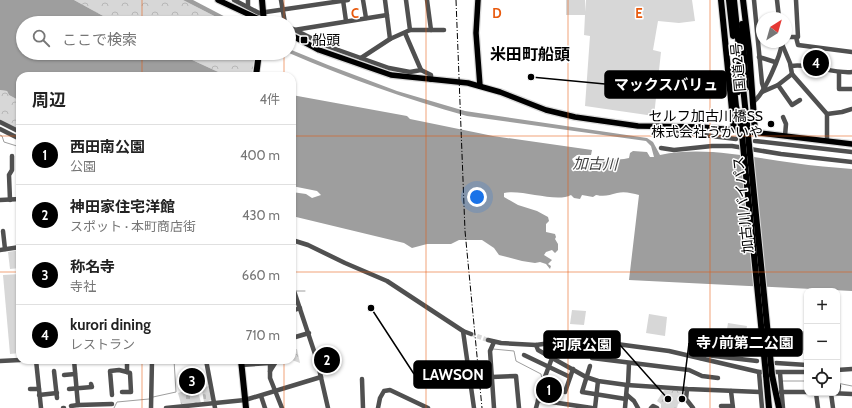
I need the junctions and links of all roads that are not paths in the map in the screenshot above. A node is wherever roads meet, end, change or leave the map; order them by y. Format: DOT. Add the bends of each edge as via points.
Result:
graph roads {
  1 [pos="218,0"];
  2 [pos="234,0"];
  3 [pos="248,0"];
  4 [pos="262,0"];
  5 [pos="281,0"];
  6 [pos="344,0"];
  7 [pos="363,0"];
  8 [pos="385,0"];
  9 [pos="406,0"];
  10 [pos="427,0"];
  11 [pos="478,0"];
  12 [pos="723,0"];
  13 [pos="730,0"];
  14 [pos="734,0"];
  15 [pos="742,0"];
  16 [pos="754,0"];
  17 [pos="777,0"];
  18 [pos="796,0"];
  19 [pos="248,7"];
  20 [pos="283,9"];
  21 [pos="779,12"];
  22 [pos="264,13"];
  23 [pos="387,15"];
  24 [pos="252,16"];
  25 [pos="264,16"];
  26 [pos="284,16"];
  27 [pos="366,18"];
  28 [pos="346,21"];
  29 [pos="296,29"];
  30 [pos="410,30"];
  31 [pos="431,30"];
  32 [pos="444,30"];
  33 [pos="296,32"];
  34 [pos="405,33"];
  35 [pos="296,34"];
  36 [pos="798,36"];
  37 [pos="792,37"];
  38 [pos="390,39"];
  39 [pos="780,48"];
  40 [pos="784,48"];
  41 [pos="852,52"];
  42 [pos="759,57"];
  43 [pos="361,58"];
  44 [pos="258,60"];
  45 [pos="775,62"];
  46 [pos="791,66"];
  47 [pos="421,70"];
  48 [pos="257,72"];
  49 [pos="852,72"];
  50 [pos="840,73"];
  51 [pos="792,74"];
  52 [pos="431,80"];
  53 [pos="778,85"];
  54 [pos="480,86"];
  55 [pos="852,89"];
  56 [pos="763,90"];
  57 [pos="800,100"];
  58 [pos="753,102"];
  59 [pos="852,109"];
  60 [pos="827,114"];
  61 [pos="783,117"];
  62 [pos="0,122"];
  63 [pos="744,125"];
  64 [pos="666,127"];
  65 [pos="0,129"];
  66 [pos="16,130"];
  67 [pos="734,130"];
  68 [pos="756,132"];
  69 [pos="785,136"];
  70 [pos="16,137"];
  71 [pos="736,138"];
  72 [pos="755,141"];
  73 [pos="827,141"];
  74 [pos="852,144"];
  75 [pos="661,148"];
  76 [pos="852,152"];
  77 [pos="12,156"];
  78 [pos="852,162"];
  79 [pos="16,199"];
  80 [pos="0,200"];
  81 [pos="10,200"];
  82 [pos="3,231"];
  83 [pos="296,241"];
  84 [pos="16,248"];
  85 [pos="2,250"];
  86 [pos="296,296"];
  87 [pos="300,308"];
  88 [pos="296,310"];
  89 [pos="463,331"];
  90 [pos="309,333"];
  91 [pos="471,334"];
  92 [pos="296,337"];
  93 [pos="488,340"];
  94 [pos="494,342"];
  95 [pos="536,345"];
  96 [pos="588,348"];
  97 [pos="545,354"];
  98 [pos="524,355"];
  99 [pos="552,358"];
  100 [pos="701,358"];
  101 [pos="16,360"];
  102 [pos="0,361"];
  103 [pos="757,361"];
  104 [pos="629,363"];
  105 [pos="776,363"];
  106 [pos="36,364"];
  107 [pos="74,364"];
  108 [pos="127,364"];
  109 [pos="152,364"];
  110 [pos="207,364"];
  111 [pos="241,364"];
  112 [pos="270,364"];
  113 [pos="274,364"];
  114 [pos="804,364"];
  115 [pos="840,366"];
  116 [pos="548,367"];
  117 [pos="851,368"];
  118 [pos="573,369"];
  119 [pos="840,370"];
  120 [pos="54,371"];
  121 [pos="270,371"];
  122 [pos="127,372"];
  123 [pos="759,372"];
  124 [pos="804,372"];
  125 [pos="780,373"];
  126 [pos="75,374"];
  127 [pos="64,375"];
  128 [pos="772,375"];
  129 [pos="714,376"];
  130 [pos="321,377"];
  131 [pos="492,377"];
  132 [pos="586,377"];
  133 [pos="570,378"];
  134 [pos="362,380"];
  135 [pos="598,381"];
  136 [pos="543,382"];
  137 [pos="91,384"];
  138 [pos="627,385"];
  139 [pos="77,388"];
  140 [pos="39,389"];
  141 [pos="69,389"];
  142 [pos="30,390"];
  143 [pos="687,390"];
  144 [pos="732,391"];
  145 [pos="122,392"];
  146 [pos="274,392"];
  147 [pos="760,392"];
  148 [pos="781,392"];
  149 [pos="804,392"];
  150 [pos="768,393"];
  151 [pos="840,393"];
  152 [pos="597,394"];
  153 [pos="852,394"];
  154 [pos="40,395"];
  155 [pos="261,396"];
  156 [pos="816,396"];
  157 [pos="831,396"];
  158 [pos="627,397"];
  159 [pos="245,400"];
  160 [pos="538,400"];
  161 [pos="78,405"];
  162 [pos="71,406"];
  163 [pos="111,406"];
  164 [pos="214,406"];
  165 [pos="559,406"];
  166 [pos="692,406"];
  167 [pos="721,406"];
  168 [pos="733,407"];
  169 [pos="41,408"];
  170 [pos="150,408"];
  171 [pos="166,408"];
  172 [pos="246,408"];
  173 [pos="265,408"];
  174 [pos="282,408"];
  175 [pos="328,408"];
  176 [pos="363,408"];
  177 [pos="378,408"];
  178 [pos="428,408"];
  179 [pos="474,408"];
  180 [pos="494,408"];
  181 [pos="519,408"];
  182 [pos="536,408"];
  183 [pos="592,408"];
  184 [pos="595,408"];
  185 [pos="626,408"];
  186 [pos="638,408"];
  187 [pos="651,408"];
  188 [pos="657,408"];
  189 [pos="686,408"];
  190 [pos="762,408"];
  191 [pos="766,408"];
  192 [pos="769,408"];
  193 [pos="775,408"];
  194 [pos="779,408"];
  195 [pos="783,408"];
  196 [pos="818,408"];
  197 [pos="833,408"];
  1 -- 24 [label="main road"];
  2 -- 19 [label="street"];
  3 -- 19 [label="street"];
  4 -- 22 [label="highway"];
  5 -- 20 [label="street"];
  6 -- 20 [label="street"];
  6 -- 28 [label="street"];
  7 -- 27 [label="street"];
  8 -- 23 [label="street"];
  9 -- 30 [label="street"];
  10 -- 31 [label="street"];
  11 -- 54 [label="main road" via="476,33"];
  12 -- 63 [label="highway" via="736,106"];
  12 -- 67 [label="highway, 国道2号"];
  13 -- 63 [label="highway, 加古川バイパス"];
  14 -- 63 [label="highway, 加古川バイパス"];
  15 -- 58 [label="highway, 国道2号"];
  15 -- 63 [label="highway" via="745,54"];
  16 -- 42 [label="street"];
  17 -- 21 [label="street"];
  18 -- 36 [label="street"];
  19 -- 22 [label="street"];
  20 -- 22 [label="street"];
  20 -- 26 [label="street"];
  22 -- 25 [label="highway"];
  23 -- 27 [label="street"];
  23 -- 38 [label="street"];
  27 -- 28 [label="street"];
  28 -- 29 [label="street"];
  30 -- 31 [label="street"];
  30 -- 34 [label="street"];
  31 -- 32 [label="street"];
  33 -- 43 [label="street"];
  34 -- 38 [label="street"];
  34 -- 47 [label="street"];
  35 -- 52 [label="main road" via="319,50 360,66 391,75"];
  37 -- 41 [label="street" via="796,37 798,45"];
  38 -- 43 [label="street"];
  39 -- 45 [label="street"];
  40 -- 46 [label="street"];
  42 -- 45 [label="street"];
  42 -- 56 [label="street"];
  43 -- 47 [label="street" via="408,72"];
  44 -- 48 [label="highway"];
  45 -- 56 [label="street"];
  46 -- 50 [label="street" via="814,67"];
  46 -- 51 [label="street"];
  47 -- 52 [label="street" via="431,75"];
  49 -- 50 [label="street"];
  50 -- 55 [label="street" via="840,89"];
  51 -- 53 [label="street"];
  51 -- 60 [label="street"];
  52 -- 54 [label="main road"];
  53 -- 56 [label="street"];
  53 -- 57 [label="street" via="792,105"];
  54 -- 64 [label="main road" via="546,110 638,126"];
  56 -- 58 [label="street"];
  58 -- 68 [label="highway, 国道2号"];
  59 -- 60 [label="street"];
  60 -- 73 [label="street"];
  61 -- 69 [label="street" via="786,124"];
  62 -- 66 [label="street"];
  63 -- 128 [label="highway, 加古川バイパス, bridge"];
  63 -- 150 [label="highway, 加古川バイパス, bridge"];
  64 -- 67 [label="main road"];
  64 -- 71 [label="street" via="670,131"];
  65 -- 70 [label="street"];
  67 -- 68 [label="main road"];
  68 -- 69 [label="main road"];
  69 -- 73 [label="main road"];
  72 -- 76 [label="street"];
  73 -- 74 [label="main road"];
  75 -- 78 [label="street" via="674,150 732,146"];
  77 -- 81 [label="street" via="12,170 9,175"];
  79 -- 81 [label="street"];
  80 -- 81 [label="street"];
  82 -- 85 [label="street"];
  83 -- 89 [label="street" via="387,281"];
  84 -- 85 [label="street"];
  86 -- 87 [label="street"];
  87 -- 88 [label="street"];
  87 -- 90 [label="street"];
  89 -- 91 [label="street"];
  89 -- 179 [label="street"];
  90 -- 92 [label="street"];
  90 -- 130 [label="street"];
  93 -- 94 [label="street"];
  94 -- 95 [label="street"];
  94 -- 131 [label="street" via="490,351"];
  95 -- 97 [label="street" via="538,350"];
  95 -- 100 [label="street" via="579,339"];
  96 -- 97 [label="street" via="550,349"];
  97 -- 99 [label="street"];
  98 -- 116 [label="street"];
  99 -- 116 [label="street"];
  99 -- 118 [label="street"];
  100 -- 103 [label="street" via="706,355"];
  100 -- 123 [label="street"];
  101 -- 102 [label="street"];
  104 -- 129 [label="street" via="677,367 702,376"];
  104 -- 132 [label="street" via="591,360"];
  104 -- 138 [label="street"];
  105 -- 114 [label="street"];
  106 -- 140 [label="street"];
  107 -- 126 [label="street"];
  108 -- 122 [label="street"];
  109 -- 170 [label="street"];
  110 -- 164 [label="street"];
  111 -- 159 [label="highway"];
  112 -- 121 [label="street"];
  113 -- 121 [label="street"];
  115 -- 117 [label="street"];
  116 -- 133 [label="street"];
  116 -- 136 [label="street"];
  117 -- 119 [label="street"];
  118 -- 132 [label="street"];
  118 -- 133 [label="street"];
  120 -- 154 [label="street" via="57,396"];
  121 -- 146 [label="street"];
  122 -- 145 [label="street" via="130,373 131,392"];
  122 -- 163 [label="street" via="108,372 113,394"];
  123 -- 125 [label="street"];
  123 -- 147 [label="street"];
  124 -- 125 [label="street"];
  125 -- 148 [label="street"];
  126 -- 127 [label="street"];
  126 -- 139 [label="street"];
  128 -- 193 [label="highway, 加古川バイパス"];
  128 -- 194 [label="highway"];
  130 -- 146 [label="street"];
  130 -- 175 [label="street"];
  131 -- 180 [label="street"];
  131 -- 181 [label="street" via="516,376"];
  132 -- 135 [label="street"];
  132 -- 152 [label="street" via="582,392"];
  133 -- 136 [label="street" via="565,392"];
  134 -- 176 [label="street"];
  135 -- 138 [label="street"];
  135 -- 152 [label="street"];
  136 -- 160 [label="street"];
  137 -- 139 [label="street" via="92,387"];
  138 -- 143 [label="street"];
  138 -- 158 [label="street"];
  139 -- 141 [label="street"];
  139 -- 161 [label="street"];
  140 -- 142 [label="street"];
  140 -- 154 [label="street"];
  143 -- 144 [label="street"];
  143 -- 166 [label="street" via="686,399"];
  144 -- 147 [label="street"];
  144 -- 168 [label="street"];
  146 -- 155 [label="street"];
  146 -- 174 [label="street"];
  147 -- 190 [label="street"];
  148 -- 149 [label="street"];
  148 -- 195 [label="street"];
  150 -- 191 [label="highway"];
  150 -- 192 [label="highway, 加古川バイパス"];
  151 -- 153 [label="street"];
  152 -- 158 [label="street"];
  152 -- 184 [label="street"];
  154 -- 169 [label="street"];
  155 -- 159 [label="street"];
  155 -- 173 [label="street"];
  156 -- 196 [label="street"];
  157 -- 197 [label="street"];
  158 -- 185 [label="street"];
  158 -- 186 [label="street" via="634,401"];
  159 -- 164 [label="street"];
  159 -- 172 [label="highway"];
  160 -- 165 [label="street"];
  160 -- 182 [label="street"];
  161 -- 162 [label="street"];
  161 -- 163 [label="street"];
  164 -- 171 [label="street"];
  165 -- 183 [label="street"];
  166 -- 189 [label="street"];
  167 -- 168 [label="street"];
  177 -- 178 [label="street" via="381,394 390,390"];
  187 -- 188 [label="street"];
}
